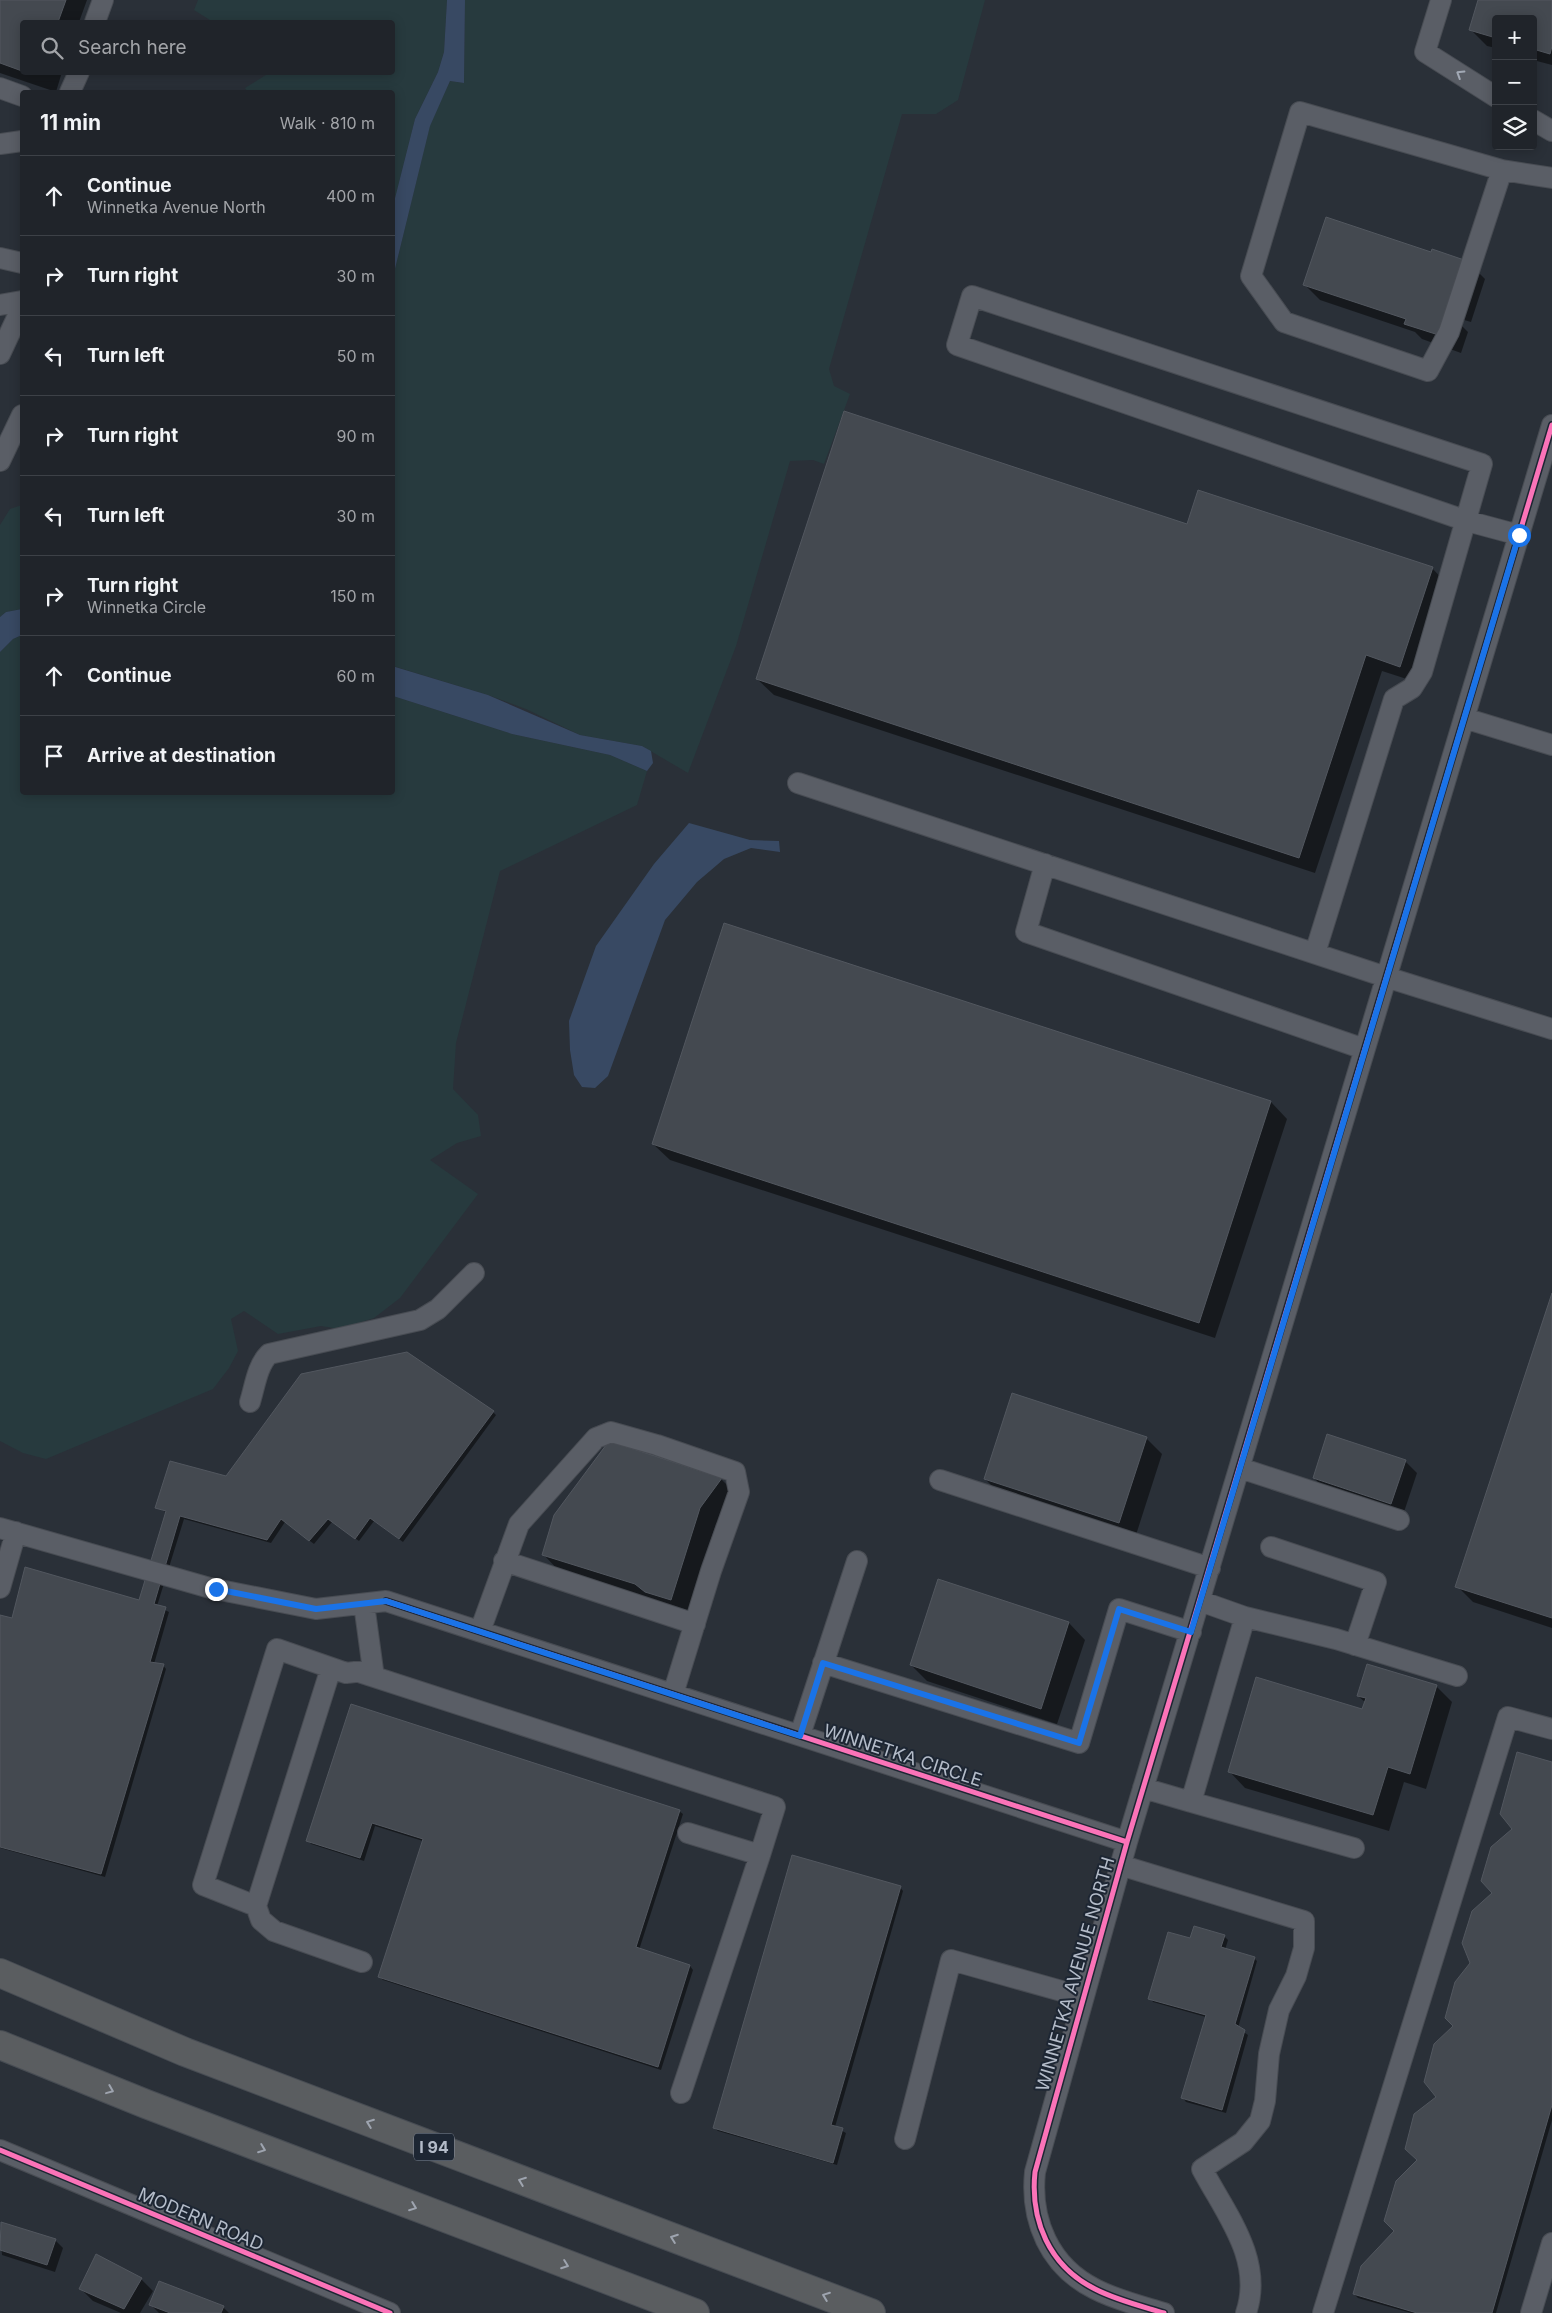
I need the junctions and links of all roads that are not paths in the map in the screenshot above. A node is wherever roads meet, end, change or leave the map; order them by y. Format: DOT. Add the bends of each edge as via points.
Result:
graph roads {
  1 [pos="102,0"];
  2 [pos="1441,0"];
  3 [pos="96,20"];
  4 [pos="78,75"];
  5 [pos="0,88"];
  6 [pos="71,90"];
  7 [pos="1492,94"];
  8 [pos="20,95"];
  9 [pos="1537,123"];
  10 [pos="1552,132"];
  11 [pos="20,141"];
  12 [pos="0,144"];
  13 [pos="1502,170"];
  14 [pos="1552,178"];
  15 [pos="0,258"];
  16 [pos="20,263"];
  17 [pos="20,301"];
  18 [pos="0,305"];
  19 [pos="20,312"];
  20 [pos="0,354"];
  21 [pos="20,419"];
  22 [pos="1552,425"];
  23 [pos="0,461"];
  24 [pos="1467,521"];
  25 [pos="1519,535"];
  26 [pos="1464,718"];
  27 [pos="1552,746"];
  28 [pos="798,783"];
  29 [pos="1045,864"];
  30 [pos="1316,954"];
  31 [pos="1386,977"];
  32 [pos="1552,1029"];
  33 [pos="1364,1050"];
  34 [pos="474,1273"];
  35 [pos="250,1402"];
  36 [pos="1240,1468"];
  37 [pos="940,1480"];
  38 [pos="1399,1520"];
  39 [pos="8,1530"];
  40 [pos="1271,1548"];
  41 [pos="504,1561"];
  42 [pos="857,1561"];
  43 [pos="1210,1568"];
  44 [pos="0,1588"];
  45 [pos="1200,1601"];
  46 [pos="364,1604"];
  47 [pos="1245,1617"];
  48 [pos="695,1624"];
  49 [pos="480,1632"];
  50 [pos="1191,1632"];
  51 [pos="1355,1645"];
  52 [pos="823,1663"];
  53 [pos="331,1668"];
  54 [pos="359,1672"];
  55 [pos="1457,1676"];
  56 [pos="673,1694"];
  57 [pos="1552,1729"];
  58 [pos="800,1736"];
  59 [pos="1143,1788"];
  60 [pos="1191,1802"];
  61 [pos="688,1833"];
  62 [pos="1127,1842"];
  63 [pos="1354,1848"];
  64 [pos="760,1855"];
  65 [pos="1120,1865"];
  66 [pos="256,1906"];
  67 [pos="362,1962"];
  68 [pos="0,1972"];
  69 [pos="1083,1996"];
  70 [pos="0,2046"];
  71 [pos="681,2093"];
  72 [pos="904,2139"];
  73 [pos="0,2150"];
  74 [pos="1552,2243"];
  75 [pos="390,2313"];
  76 [pos="694,2313"];
  77 [pos="871,2313"];
  78 [pos="1164,2313"];
  79 [pos="1246,2313"];
  80 [pos="1323,2313"];
  81 [pos="1531,2313"];
  1 -- 3 [label="street"];
  7 -- 2 [label="street, one-way" via="1425,52"];
  4 -- 6 [label="street"];
  5 -- 8 [label="street"];
  9 -- 10 [label="street"];
  11 -- 12 [label="street"];
  13 -- 13 [label="street" via="1300,112 1251,276 1284,322 1428,371 1449,332"];
  13 -- 14 [label="street"];
  15 -- 16 [label="street"];
  17 -- 18 [label="street"];
  19 -- 20 [label="street"];
  21 -- 23 [label="street"];
  22 -- 25 [label="street, WINNETKA AVENUE NORTH"];
  24 -- 24 [label="street" via="957,345 972,296 1482,464"];
  24 -- 25 [label="street"];
  24 -- 30 [label="street" via="1422,672 1412,688 1394,700"];
  25 -- 26 [label="street, WINNETKA AVENUE NORTH"];
  26 -- 27 [label="street"];
  26 -- 31 [label="street, WINNETKA AVENUE NORTH"];
  28 -- 29 [label="street"];
  29 -- 30 [label="street"];
  29 -- 33 [label="street" via="1026,932"];
  30 -- 31 [label="street"];
  31 -- 32 [label="street"];
  31 -- 33 [label="street, WINNETKA AVENUE NORTH"];
  33 -- 36 [label="street, WINNETKA AVENUE NORTH"];
  34 -- 35 [label="street" via="438,1309 420,1320 269,1354 259,1371"];
  36 -- 38 [label="street"];
  36 -- 43 [label="street, WINNETKA AVENUE NORTH"];
  37 -- 43 [label="street"];
  39 -- 44 [label="street"];
  39 -- 46 [label="street" via="225,1591 316,1609"];
  40 -- 51 [label="street" via="1376,1582"];
  41 -- 48 [label="street"];
  41 -- 48 [label="street" via="519,1524 596,1438 611,1432 657,1445 735,1472 739,1492"];
  41 -- 49 [label="street"];
  42 -- 52 [label="street"];
  43 -- 45 [label="street, WINNETKA AVENUE NORTH"];
  45 -- 47 [label="street"];
  45 -- 50 [label="street, WINNETKA AVENUE NORTH"];
  46 -- 49 [label="street, WINNETKA CIRCLE" via="386,1601"];
  46 -- 54 [label="street" via="372,1670"];
  47 -- 51 [label="street"];
  47 -- 60 [label="street"];
  48 -- 56 [label="street"];
  49 -- 56 [label="street, WINNETKA CIRCLE"];
  50 -- 52 [label="street" via="1119,1609 1079,1743"];
  50 -- 59 [label="street, WINNETKA AVENUE NORTH"];
  51 -- 55 [label="street"];
  52 -- 58 [label="street"];
  53 -- 54 [label="street" via="346,1673"];
  53 -- 66 [label="street"];
  53 -- 66 [label="street" via="278,1649 202,1885"];
  54 -- 64 [label="street" via="775,1807"];
  56 -- 58 [label="street, WINNETKA CIRCLE"];
  57 -- 80 [label="street" via="1508,1717"];
  58 -- 62 [label="street, WINNETKA CIRCLE"];
  59 -- 60 [label="street"];
  59 -- 62 [label="street, WINNETKA AVENUE NORTH"];
  60 -- 63 [label="street"];
  61 -- 64 [label="street"];
  62 -- 65 [label="street, WINNETKA AVENUE NORTH"];
  64 -- 71 [label="street"];
  65 -- 69 [label="street, WINNETKA AVENUE NORTH"];
  65 -- 79 [label="street" via="1304,1921 1304,1948 1277,2019 1260,2120 1243,2142 1202,2169 1243,2242 1252,2279"];
  66 -- 67 [label="street" via="261,1920 274,1931"];
  77 -- 68 [label="highway, I 94, one-way" via="186,2052"];
  69 -- 72 [label="street" via="951,1960"];
  69 -- 78 [label="street, WINNETKA AVENUE NORTH" via="1035,2172 1033,2196 1037,2219 1045,2239 1075,2276 1094,2289"];
  70 -- 76 [label="highway, one-way"];
  73 -- 75 [label="street, MODERN ROAD"];
  74 -- 81 [label="street"];
}
